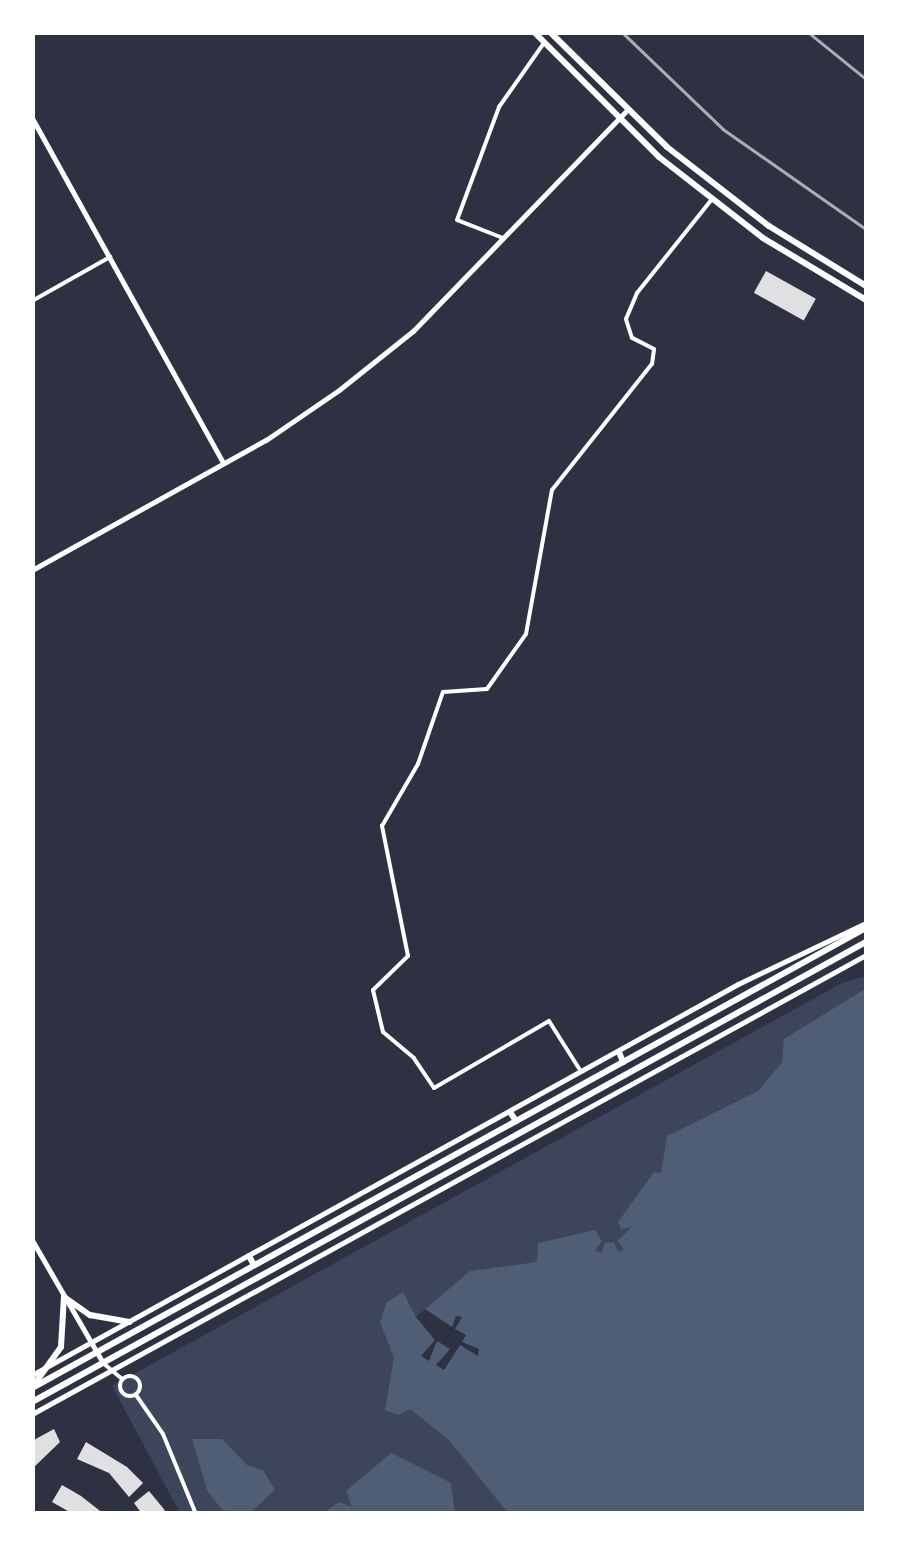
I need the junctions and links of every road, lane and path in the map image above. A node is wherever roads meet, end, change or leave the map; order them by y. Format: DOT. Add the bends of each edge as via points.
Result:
graph roads {
  1 [pos="534,32"];
  2 [pos="550,32"];
  3 [pos="544,43"];
  4 [pos="628,109"];
  5 [pos="32,118"];
  6 [pos="619,118"];
  7 [pos="712,199"];
  8 [pos="503,238"];
  9 [pos="110,258"];
  10 [pos="866,286"];
  11 [pos="32,300"];
  12 [pos="866,300"];
  13 [pos="224,463"];
  14 [pos="32,570"];
  15 [pos="866,926"];
  16 [pos="866,942"];
  17 [pos="866,955"];
  18 [pos="618,1052"];
  19 [pos="623,1062"];
  20 [pos="581,1072"];
  21 [pos="510,1112"];
  22 [pos="516,1121"];
  23 [pos="32,1240"];
  24 [pos="249,1256"];
  25 [pos="254,1265"];
  26 [pos="64,1297"];
  27 [pos="129,1322"];
  28 [pos="90,1344"];
  29 [pos="95,1353"];
  30 [pos="104,1363"];
  31 [pos="51,1364"];
  32 [pos="112,1371"];
  33 [pos="32,1375"];
  34 [pos="122,1379"];
  35 [pos="32,1387"];
  36 [pos="136,1395"];
  37 [pos="32,1402"];
  38 [pos="32,1414"];
  39 [pos="196,1514"];
  1 -- 3 [label="main road"];
  2 -- 4 [label="main road"];
  3 -- 6 [label="main road"];
  3 -- 8 [label="street" via="499,107 458,220"];
  4 -- 6 [label="street"];
  4 -- 10 [label="main road" via="769,226"];
  5 -- 9 [label="street"];
  6 -- 7 [label="main road"];
  6 -- 8 [label="street"];
  7 -- 12 [label="main road"];
  7 -- 20 [label="street" via="637,293 626,319 632,338 654,349 652,364 552,490 526,634 487,689 442,692 418,764 382,826 408,956 373,990 383,1032 414,1058 434,1088 549,1021"];
  8 -- 13 [label="street" via="380,358"];
  9 -- 11 [label="street"];
  9 -- 13 [label="street"];
  13 -- 14 [label="street"];
  15 -- 18 [label="street" via="783,960"];
  15 -- 19 [label="main road"];
  16 -- 30 [label="main road"];
  17 -- 32 [label="street"];
  18 -- 19 [label="main road"];
  18 -- 20 [label="street"];
  19 -- 22 [label="main road"];
  20 -- 21 [label="street"];
  21 -- 22 [label="main road"];
  21 -- 24 [label="street"];
  22 -- 25 [label="main road"];
  23 -- 26 [label="street"];
  24 -- 25 [label="main road"];
  24 -- 27 [label="street"];
  25 -- 29 [label="main road"];
  26 -- 27 [label="main road" via="108,1322"];
  26 -- 28 [label="street"];
  26 -- 31 [label="main road" via="65,1332"];
  27 -- 28 [label="street"];
  28 -- 29 [label="street"];
  28 -- 31 [label="street"];
  29 -- 30 [label="street"];
  29 -- 35 [label="main road"];
  30 -- 32 [label="street"];
  30 -- 37 [label="main road"];
  31 -- 33 [label="street"];
  31 -- 35 [label="main road"];
  32 -- 34 [label="street"];
  32 -- 38 [label="street"];
  34 -- 36 [label="street" via="122,1392"];
  34 -- 36 [label="street" via="139,1380"];
  36 -- 39 [label="street" via="163,1434"];
}
